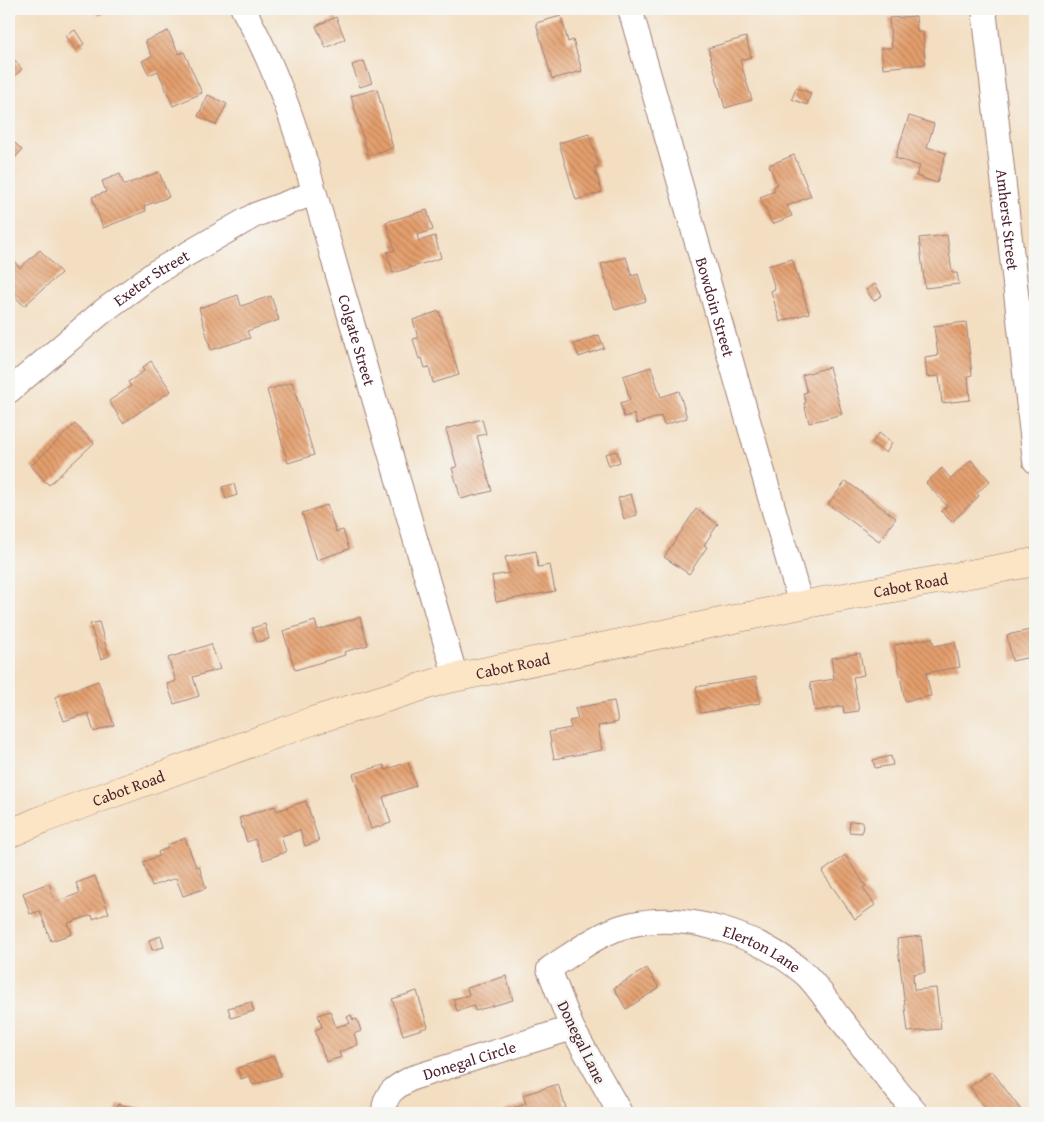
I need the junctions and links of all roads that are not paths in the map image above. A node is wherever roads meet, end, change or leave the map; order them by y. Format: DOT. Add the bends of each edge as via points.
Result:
graph roads {
  1 [pos="243,9"];
  2 [pos="630,9"];
  3 [pos="984,9"];
  4 [pos="314,193"];
  5 [pos="9,391"];
  6 [pos="1035,461"];
  7 [pos="1035,562"];
  8 [pos="801,605"];
  9 [pos="456,678"];
  10 [pos="9,834"];
  11 [pos="549,968"];
  12 [pos="572,1028"];
  13 [pos="384,1113"];
  14 [pos="620,1113"];
  15 [pos="916,1113"];
  1 -- 4 [label="street, Colgate Street" via="281,89"];
  2 -- 8 [label="street, Bowdoin Street"];
  3 -- 6 [label="street, Amherst Street"];
  4 -- 5 [label="street, Exeter Street" via="255,215 156,272 102,312"];
  4 -- 9 [label="street, Colgate Street"];
  7 -- 8 [label="street, Cabot Road"];
  8 -- 9 [label="street, Cabot Road"];
  9 -- 10 [label="street, Cabot Road" via="312,721"];
  11 -- 12 [label="street, Donegal Lane"];
  11 -- 15 [label="street, Elerton Lane" via="596,939 628,925 695,923 734,934 772,951 806,975"];
  12 -- 13 [label="street, Donegal Circle" via="412,1078 392,1089 384,1102"];
  12 -- 14 [label="street, Donegal Lane"];
}
